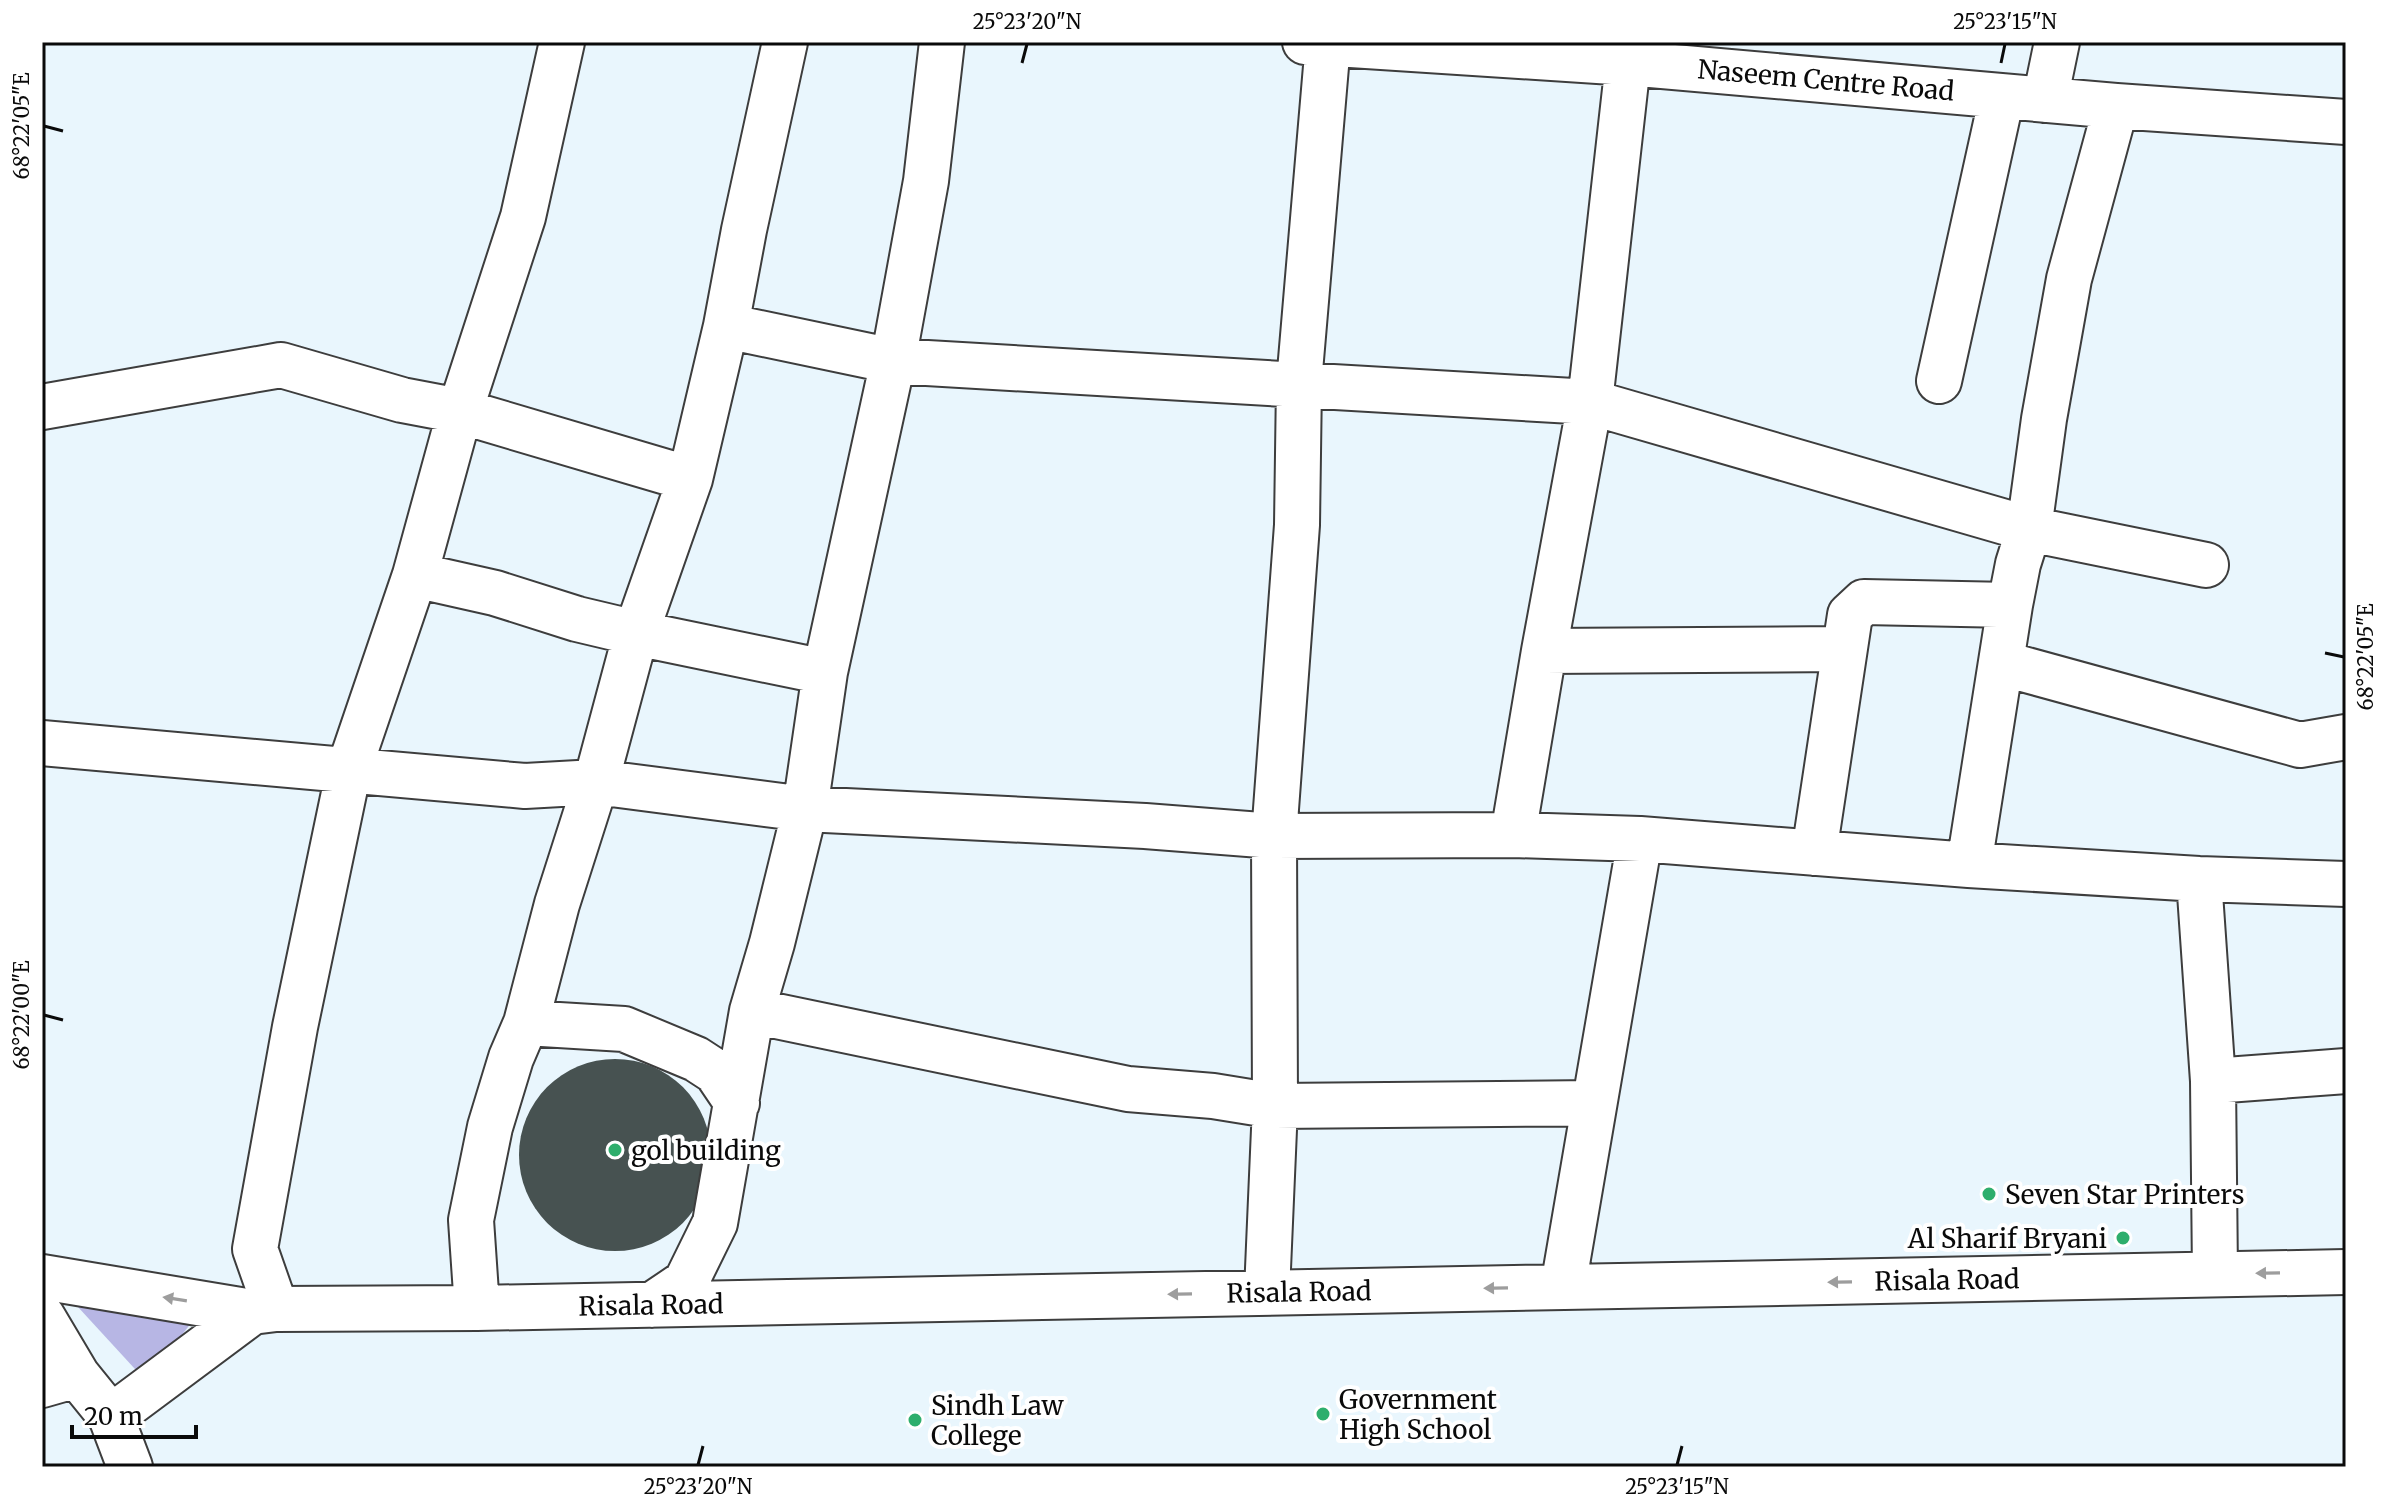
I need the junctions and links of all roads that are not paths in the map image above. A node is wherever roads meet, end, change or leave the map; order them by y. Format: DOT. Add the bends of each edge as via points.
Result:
graph roads {
  1 [pos="562,42"];
  2 [pos="785,42"];
  3 [pos="942,42"];
  4 [pos="1305,42"];
  5 [pos="2057,42"];
  6 [pos="1328,43"];
  7 [pos="1625,52"];
  8 [pos="2002,96"];
  9 [pos="2045,100"];
  10 [pos="2116,106"];
  11 [pos="2346,122"];
  12 [pos="726,326"];
  13 [pos="893,361"];
  14 [pos="1939,381"];
  15 [pos="1299,383"];
  16 [pos="1590,402"];
  17 [pos="42,407"];
  18 [pos="460,411"];
  19 [pos="690,479"];
  20 [pos="2029,529"];
  21 [pos="2206,565"];
  22 [pos="415,575"];
  23 [pos="2010,605"];
  24 [pos="636,633"];
  25 [pos="1843,649"];
  26 [pos="1544,651"];
  27 [pos="2001,663"];
  28 [pos="825,672"];
  29 [pos="2346,737"];
  30 [pos="42,743"];
  31 [pos="349,769"];
  32 [pos="596,782"];
  33 [pos="805,809"];
  34 [pos="1513,835"];
  35 [pos="1274,836"];
  36 [pos="1640,839"];
  37 [pos="1814,853"];
  38 [pos="1969,865"];
  39 [pos="2199,879"];
  40 [pos="2346,884"];
  41 [pos="752,1011"];
  42 [pos="526,1023"];
  43 [pos="2346,1071"];
  44 [pos="2213,1081"];
  45 [pos="737,1103"];
  46 [pos="1593,1103"];
  47 [pos="1275,1106"];
  48 [pos="2346,1272"];
  49 [pos="2215,1274"];
  50 [pos="42,1277"];
  51 [pos="1563,1287"];
  52 [pos="1267,1292"];
  53 [pos="652,1305"];
  54 [pos="477,1308"];
  55 [pos="264,1311"];
  56 [pos="42,1316"];
  57 [pos="60,1380"];
  58 [pos="111,1417"];
  59 [pos="130,1467"];
  1 -- 18 [label="street" via="523,217"];
  2 -- 12 [label="street"];
  3 -- 13 [label="street" via="926,181"];
  4 -- 6 [label="street, Naseem Centre Road"];
  5 -- 9 [label="street"];
  6 -- 7 [label="street, Naseem Centre Road"];
  6 -- 15 [label="street"];
  7 -- 8 [label="street, Naseem Centre Road"];
  7 -- 16 [label="street"];
  8 -- 9 [label="street, Naseem Centre Road"];
  8 -- 14 [label="street"];
  9 -- 10 [label="street, Naseem Centre Road"];
  10 -- 11 [label="street, Naseem Centre Road"];
  10 -- 20 [label="street" via="2069,279"];
  12 -- 13 [label="street"];
  12 -- 19 [label="street"];
  13 -- 15 [label="street"];
  13 -- 28 [label="street"];
  15 -- 16 [label="street"];
  15 -- 35 [label="street" via="1297,525"];
  16 -- 20 [label="street"];
  16 -- 26 [label="street"];
  17 -- 18 [label="street" via="281,365"];
  18 -- 19 [label="street"];
  18 -- 22 [label="street"];
  19 -- 24 [label="street"];
  20 -- 21 [label="street"];
  20 -- 23 [label="street"];
  22 -- 24 [label="street"];
  22 -- 31 [label="street"];
  23 -- 25 [label="street" via="1864,602 1850,615"];
  23 -- 27 [label="street"];
  24 -- 28 [label="street"];
  24 -- 32 [label="street"];
  25 -- 26 [label="street"];
  25 -- 37 [label="street"];
  26 -- 34 [label="street"];
  27 -- 29 [label="street" via="2300,745"];
  27 -- 38 [label="street"];
  28 -- 33 [label="street"];
  30 -- 31 [label="street"];
  31 -- 32 [label="street" via="525,786"];
  31 -- 55 [label="street" via="255,1249"];
  32 -- 33 [label="street"];
  32 -- 42 [label="street"];
  33 -- 35 [label="street"];
  33 -- 41 [label="street"];
  34 -- 35 [label="street"];
  34 -- 36 [label="street"];
  35 -- 47 [label="street"];
  36 -- 37 [label="street"];
  36 -- 46 [label="street"];
  37 -- 38 [label="street"];
  38 -- 39 [label="street"];
  39 -- 40 [label="street"];
  39 -- 44 [label="street"];
  41 -- 45 [label="street"];
  41 -- 47 [label="street" via="1128,1089"];
  42 -- 45 [label="street" via="624,1029 716,1072"];
  42 -- 54 [label="street" via="490,1127 471,1220"];
  43 -- 44 [label="street"];
  44 -- 49 [label="street"];
  45 -- 53 [label="street" via="715,1223 686,1282"];
  46 -- 47 [label="street"];
  46 -- 51 [label="street"];
  47 -- 52 [label="street"];
  48 -- 49 [label="street, Risala Road, one-way"];
  49 -- 51 [label="street, Risala Road, one-way"];
  55 -- 50 [label="street, Risala Road, one-way"];
  51 -- 52 [label="street, Risala Road, one-way"];
  52 -- 53 [label="street, Risala Road, one-way"];
  53 -- 54 [label="street, Risala Road"];
  54 -- 55 [label="street, Risala Road"];
  55 -- 58 [label="street"];
  56 -- 57 [label="street"];
  57 -- 58 [label="street"];
  58 -- 59 [label="street"];
}
